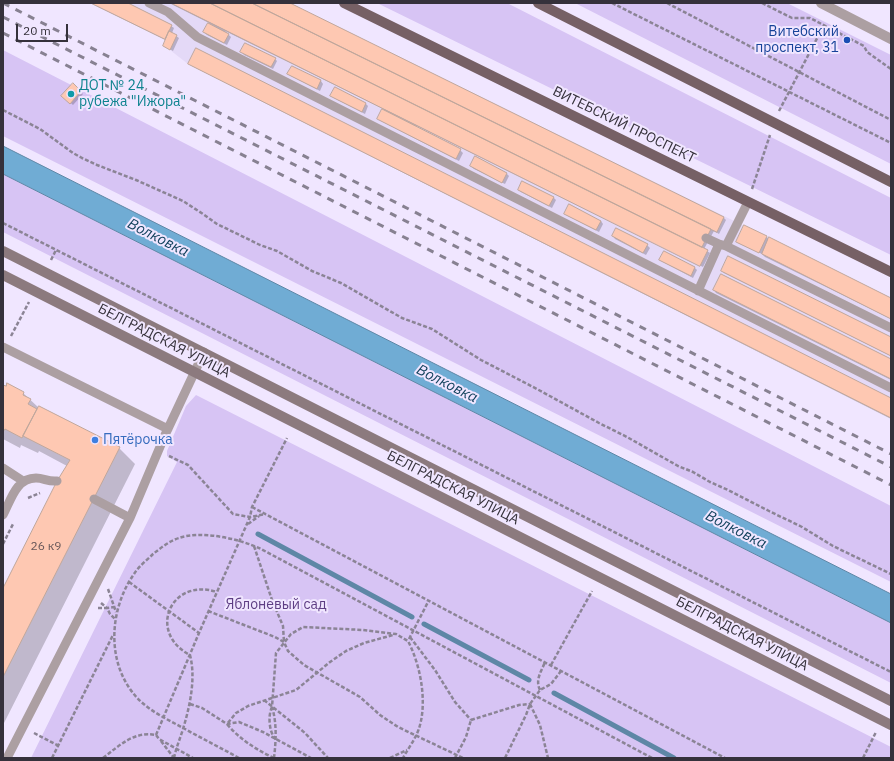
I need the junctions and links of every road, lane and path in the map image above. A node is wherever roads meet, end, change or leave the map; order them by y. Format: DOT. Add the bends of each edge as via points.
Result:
graph roads {
  1 [pos="149,3"];
  2 [pos="344,3"];
  3 [pos="538,3"];
  4 [pos="612,3"];
  5 [pos="667,3"];
  6 [pos="762,3"];
  7 [pos="821,3"];
  8 [pos="891,38"];
  9 [pos="891,69"];
  10 [pos="3,110"];
  11 [pos="891,120"];
  12 [pos="891,143"];
  13 [pos="891,182"];
  14 [pos="748,202"];
  15 [pos="3,223"];
  16 [pos="706,238"];
  17 [pos="723,245"];
  18 [pos="56,250"];
  19 [pos="3,251"];
  20 [pos="50,261"];
  21 [pos="891,272"];
  22 [pos="3,275"];
  23 [pos="698,291"];
  24 [pos="29,302"];
  25 [pos="891,328"];
  26 [pos="4,347"];
  27 [pos="204,352"];
  28 [pos="194,372"];
  29 [pos="891,388"];
  30 [pos="168,429"];
  31 [pos="287,438"];
  32 [pos="159,451"];
  33 [pos="3,468"];
  34 [pos="23,481"];
  35 [pos="57,481"];
  36 [pos="44,492"];
  37 [pos="94,499"];
  38 [pos="24,501"];
  39 [pos="252,507"];
  40 [pos="266,514"];
  41 [pos="3,515"];
  42 [pos="250,517"];
  43 [pos="130,518"];
  44 [pos="14,522"];
  45 [pos="246,525"];
  46 [pos="240,540"];
  47 [pos="3,544"];
  48 [pos="254,546"];
  49 [pos="101,574"];
  50 [pos="891,574"];
  51 [pos="129,582"];
  52 [pos="592,591"];
  53 [pos="217,592"];
  54 [pos="96,599"];
  55 [pos="429,600"];
  56 [pos="118,606"];
  57 [pos="114,607"];
  58 [pos="107,608"];
  59 [pos="83,609"];
  60 [pos="169,611"];
  61 [pos="208,611"];
  62 [pos="117,613"];
  63 [pos="115,619"];
  64 [pos="413,630"];
  65 [pos="199,633"];
  66 [pos="396,634"];
  67 [pos="114,635"];
  68 [pos="409,639"];
  69 [pos="284,642"];
  70 [pos="190,655"];
  71 [pos="545,662"];
  72 [pos="551,665"];
  73 [pos="561,671"];
  74 [pos="891,672"];
  75 [pos="316,673"];
  76 [pos="540,690"];
  77 [pos="536,696"];
  78 [pos="273,697"];
  79 [pos="264,700"];
  80 [pos="891,701"];
  81 [pos="190,704"];
  82 [pos="530,704"];
  83 [pos="272,707"];
  84 [pos="163,718"];
  85 [pos="471,720"];
  86 [pos="227,724"];
  87 [pos="891,725"];
  88 [pos="23,727"];
  89 [pos="184,728"];
  90 [pos="156,735"];
  91 [pos="874,735"];
  92 [pos="416,737"];
  93 [pos="275,738"];
  94 [pos="159,739"];
  95 [pos="58,746"];
  96 [pos="176,749"];
  97 [pos="408,750"];
  98 [pos="456,757"];
  99 [pos="719,757"];
  100 [pos="7,758"];
  101 [pos="52,758"];
  102 [pos="103,758"];
  103 [pos="174,758"];
  104 [pos="193,758"];
  105 [pos="239,758"];
  106 [pos="275,758"];
  107 [pos="311,758"];
  108 [pos="328,758"];
  109 [pos="390,758"];
  110 [pos="403,758"];
  111 [pos="463,758"];
  112 [pos="505,758"];
  113 [pos="548,758"];
  114 [pos="652,758"];
  115 [pos="725,758"];
  116 [pos="863,758"];
  1 -- 23 [label="lane" via="168,12 196,37"];
  2 -- 14 [label="main road, ВИТЕБСКИЙ ПРОСПЕКТ"];
  3 -- 13 [label="main road"];
  4 -- 12 [label="path"];
  5 -- 11 [label="path"];
  6 -- 9 [label="path" via="792,18 810,18 830,28 864,46 867,52"];
  7 -- 8 [label="street"];
  10 -- 50 [label="path" via="29,123 92,163 183,201 217,224 358,292 402,318 432,329 481,360 678,466 802,526 833,546"];
  14 -- 17 [label="lane"];
  14 -- 21 [label="main road, ВИТЕБСКИЙ ПРОСПЕКТ"];
  15 -- 18 [label="path"];
  16 -- 17 [label="lane"];
  17 -- 23 [label="lane"];
  17 -- 25 [label="lane"];
  18 -- 20 [label="path"];
  18 -- 74 [label="path"];
  19 -- 27 [label="street, БЕЛГРАДСКАЯ УЛИЦА"];
  22 -- 28 [label="street, БЕЛГРАДСКАЯ УЛИЦА"];
  23 -- 29 [label="lane"];
  24 -- 26 [label="path"];
  26 -- 30 [label="lane"];
  27 -- 28 [label="lane"];
  27 -- 80 [label="street, БЕЛГРАДСКАЯ УЛИЦА"];
  28 -- 30 [label="lane"];
  28 -- 87 [label="street, БЕЛГРАДСКАЯ УЛИЦА"];
  30 -- 32 [label="lane"];
  31 -- 39 [label="path"];
  32 -- 42 [label="path" via="188,465 233,514"];
  32 -- 43 [label="lane"];
  33 -- 34 [label="lane"];
  34 -- 35 [label="lane" via="37,478 50,482"];
  34 -- 41 [label="lane" via="17,487"];
  36 -- 38 [label="path" via="30,496"];
  37 -- 43 [label="lane"];
  39 -- 40 [label="path"];
  39 -- 42 [label="path"];
  40 -- 42 [label="path"];
  40 -- 45 [label="path"];
  40 -- 55 [label="path"];
  42 -- 45 [label="path"];
  43 -- 49 [label="lane"];
  44 -- 47 [label="path"];
  45 -- 46 [label="path"];
  46 -- 48 [label="path"];
  46 -- 51 [label="path" via="200,536 177,538 148,559"];
  46 -- 53 [label="path"];
  48 -- 64 [label="path"];
  48 -- 69 [label="path" via="283,626"];
  49 -- 57 [label="path"];
  49 -- 59 [label="lane"];
  51 -- 56 [label="path"];
  51 -- 60 [label="path"];
  52 -- 72 [label="path"];
  53 -- 60 [label="path" via="203,589 189,591 174,602"];
  53 -- 61 [label="path"];
  54 -- 58 [label="path"];
  55 -- 64 [label="path"];
  55 -- 71 [label="path"];
  56 -- 57 [label="path"];
  56 -- 62 [label="path"];
  57 -- 58 [label="path"];
  57 -- 62 [label="path"];
  58 -- 59 [label="path"];
  58 -- 63 [label="path"];
  59 -- 88 [label="lane"];
  60 -- 65 [label="path"];
  60 -- 70 [label="path" via="167,619 170,637 178,648"];
  61 -- 65 [label="path"];
  61 -- 69 [label="path" via="275,636"];
  62 -- 63 [label="path"];
  63 -- 67 [label="path"];
  64 -- 68 [label="path"];
  64 -- 77 [label="path"];
  65 -- 70 [label="path"];
  66 -- 68 [label="path"];
  66 -- 69 [label="path" via="303,627"];
  66 -- 75 [label="path" via="355,647"];
  67 -- 84 [label="path" via="118,662 126,684 144,705"];
  67 -- 95 [label="path"];
  68 -- 85 [label="path"];
  68 -- 92 [label="path" via="418,663 421,684 421,720"];
  69 -- 75 [label="path" via="288,651"];
  69 -- 78 [label="path" via="276,653"];
  70 -- 81 [label="path" via="193,667"];
  70 -- 84 [label="path"];
  71 -- 72 [label="path"];
  71 -- 76 [label="path" via="537,680"];
  72 -- 73 [label="path"];
  73 -- 76 [label="path" via="551,684"];
  73 -- 99 [label="path"];
  75 -- 78 [label="path" via="296,690"];
  75 -- 92 [label="path" via="353,692 390,722"];
  76 -- 77 [label="path"];
  77 -- 82 [label="path"];
  77 -- 114 [label="path"];
  78 -- 79 [label="path"];
  78 -- 83 [label="path"];
  79 -- 83 [label="path"];
  79 -- 86 [label="path" via="241,709"];
  81 -- 86 [label="path" via="202,708"];
  81 -- 89 [label="path"];
  82 -- 85 [label="path"];
  82 -- 112 [label="path"];
  82 -- 113 [label="path" via="540,725"];
  83 -- 93 [label="path"];
  83 -- 108 [label="path" via="305,733"];
  84 -- 89 [label="path"];
  84 -- 90 [label="path"];
  85 -- 98 [label="path"];
  86 -- 93 [label="path" via="239,722"];
  86 -- 106 [label="path" via="246,741"];
  88 -- 95 [label="path"];
  88 -- 100 [label="lane"];
  89 -- 96 [label="path"];
  89 -- 105 [label="path"];
  90 -- 94 [label="path"];
  90 -- 102 [label="path" via="137,735"];
  91 -- 116 [label="path"];
  92 -- 97 [label="path"];
  92 -- 98 [label="path"];
  93 -- 106 [label="path"];
  93 -- 107 [label="path"];
  94 -- 96 [label="path"];
  94 -- 103 [label="path"];
  95 -- 101 [label="path"];
  96 -- 103 [label="path"];
  96 -- 104 [label="path"];
  97 -- 109 [label="path"];
  97 -- 110 [label="path"];
  98 -- 111 [label="path"];
  99 -- 115 [label="path"];
}
